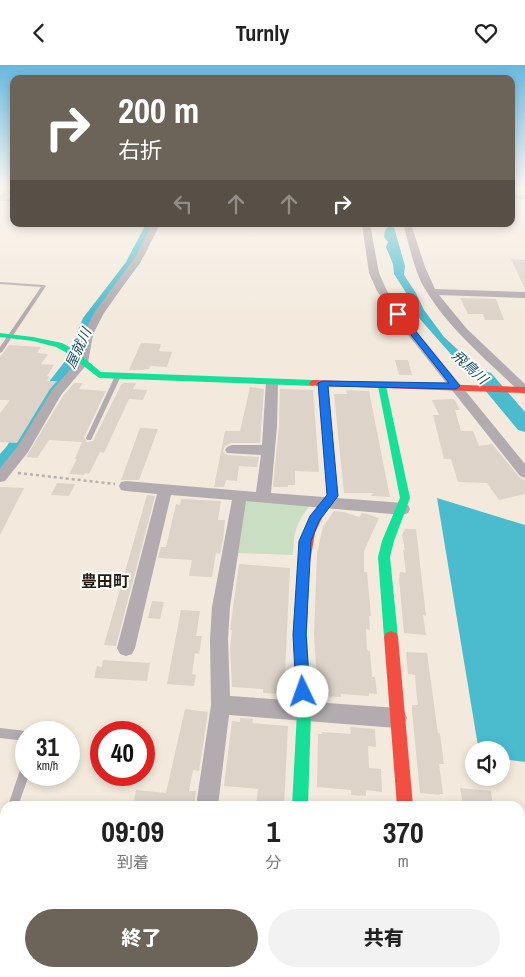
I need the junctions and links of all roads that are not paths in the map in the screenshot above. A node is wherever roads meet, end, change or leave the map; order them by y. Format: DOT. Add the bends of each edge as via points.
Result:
graph roads {
  1 [pos="154,229"];
  2 [pos="367,229"];
  3 [pos="408,229"];
  4 [pos="0,283"];
  5 [pos="431,292"];
  6 [pos="525,295"];
  7 [pos="6,335"];
  8 [pos="0,351"];
  9 [pos="79,359"];
  10 [pos="118,376"];
  11 [pos="272,382"];
  12 [pos="323,383"];
  13 [pos="382,386"];
  14 [pos="458,386"];
  15 [pos="523,390"];
  16 [pos="89,438"];
  17 [pos="232,450"];
  18 [pos="268,450"];
  19 [pos="525,473"];
  20 [pos="3,475"];
  21 [pos="126,485"];
  22 [pos="166,488"];
  23 [pos="240,495"];
  24 [pos="263,496"];
  25 [pos="328,502"];
  26 [pos="402,509"];
  27 [pos="126,648"];
  28 [pos="220,705"];
  29 [pos="304,711"];
  30 [pos="397,718"];
  31 [pos="0,733"];
  32 [pos="15,735"];
  33 [pos="19,786"];
  34 [pos="14,801"];
  35 [pos="208,801"];
  36 [pos="300,801"];
  37 [pos="405,801"];
  1 -- 9 [label="street" via="140,256 99,313"];
  2 -- 14 [label="street" via="374,273 382,291"];
  3 -- 5 [label="street"];
  4 -- 7 [label="lane" via="44,286"];
  5 -- 6 [label="street"];
  5 -- 15 [label="street" via="452,319"];
  7 -- 8 [label="lane"];
  7 -- 9 [label="street" via="64,347"];
  9 -- 10 [label="street" via="98,375"];
  9 -- 20 [label="street"];
  10 -- 11 [label="street"];
  10 -- 16 [label="lane"];
  11 -- 12 [label="street"];
  11 -- 18 [label="street"];
  12 -- 13 [label="street"];
  12 -- 25 [label="street" via="332,496"];
  13 -- 14 [label="street"];
  13 -- 26 [label="street" via="405,498"];
  14 -- 15 [label="street"];
  14 -- 19 [label="street"];
  17 -- 18 [label="street"];
  18 -- 24 [label="street"];
  21 -- 22 [label="street"];
  22 -- 23 [label="street"];
  22 -- 27 [label="street"];
  23 -- 24 [label="street"];
  23 -- 28 [label="street" via="218,639"];
  24 -- 25 [label="street"];
  25 -- 26 [label="street"];
  25 -- 29 [label="street" via="309,530 304,553 300,635"];
  26 -- 30 [label="street" via="390,533 384,557"];
  28 -- 29 [label="street"];
  28 -- 35 [label="street"];
  29 -- 30 [label="street"];
  29 -- 36 [label="street"];
  30 -- 37 [label="street"];
  31 -- 32 [label="lane"];
  33 -- 34 [label="lane"];
}
